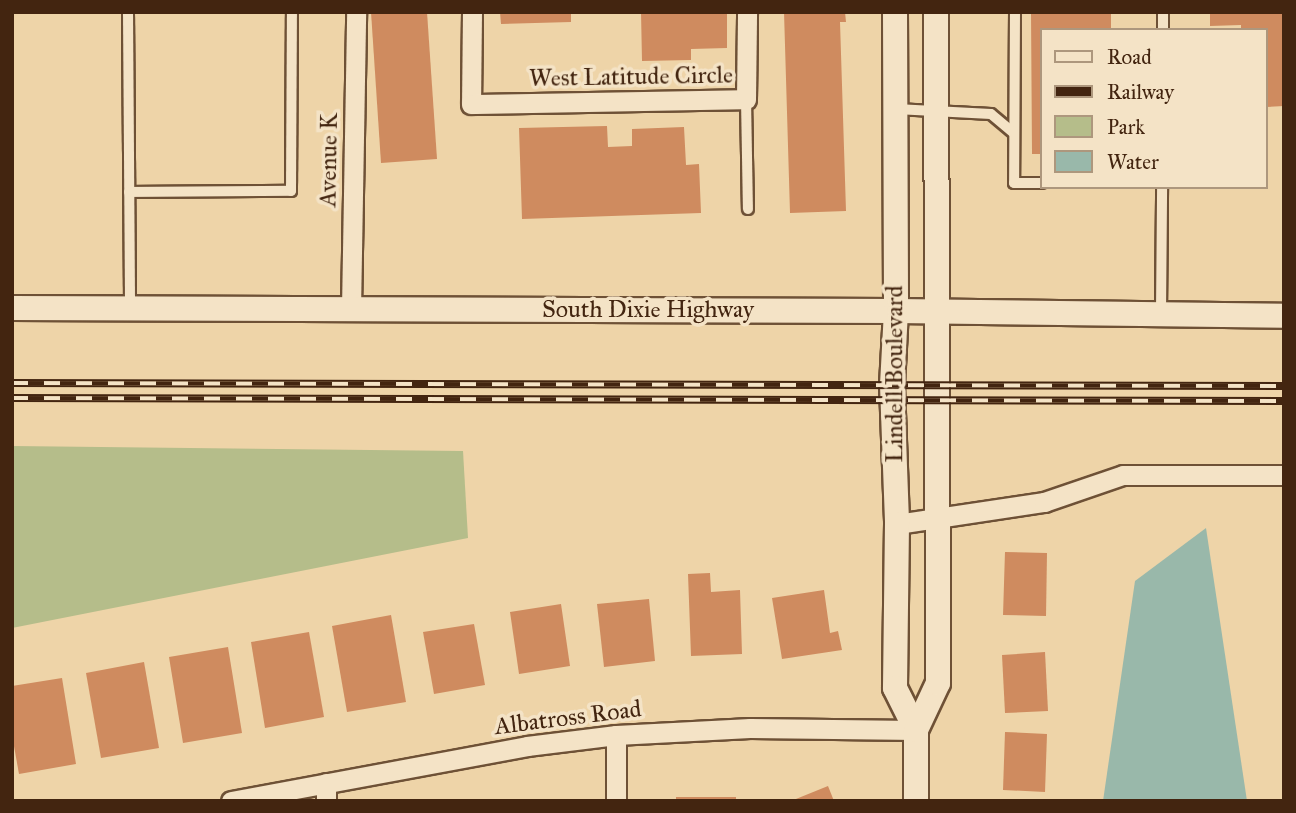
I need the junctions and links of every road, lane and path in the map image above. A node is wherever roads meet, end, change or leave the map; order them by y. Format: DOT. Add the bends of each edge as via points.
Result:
graph roads {
  1 [pos="128,12"];
  2 [pos="292,12"];
  3 [pos="356,12"];
  4 [pos="472,12"];
  5 [pos="747,12"];
  6 [pos="895,12"];
  7 [pos="936,12"];
  8 [pos="1015,12"];
  9 [pos="747,99"];
  10 [pos="896,109"];
  11 [pos="936,110"];
  12 [pos="1014,133"];
  13 [pos="1040,183"];
  14 [pos="1162,189"];
  15 [pos="129,192"];
  16 [pos="748,209"];
  17 [pos="12,308"];
  18 [pos="130,309"];
  19 [pos="351,309"];
  20 [pos="896,311"];
  21 [pos="936,311"];
  22 [pos="1161,314"];
  23 [pos="1284,316"];
  24 [pos="1284,475"];
  25 [pos="938,516"];
  26 [pos="897,524"];
  27 [pos="916,730"];
  28 [pos="616,735"];
  29 [pos="326,792"];
  30 [pos="231,801"];
  31 [pos="616,801"];
  32 [pos="916,801"];
  1 -- 15 [label="lane"];
  2 -- 15 [label="lane" via="291,191"];
  3 -- 19 [label="street, Avenue K"];
  4 -- 9 [label="street, West Latitude Circle" via="471,104"];
  5 -- 9 [label="street, West Latitude Circle"];
  6 -- 10 [label="street, Lindell Boulevard"];
  7 -- 11 [label="street, Lindell Boulevard"];
  8 -- 12 [label="lane"];
  9 -- 16 [label="lane"];
  10 -- 11 [label="lane"];
  10 -- 20 [label="street, Lindell Boulevard"];
  11 -- 12 [label="lane" via="991,114"];
  11 -- 21 [label="street, Lindell Boulevard"];
  12 -- 13 [label="lane" via="1014,183"];
  14 -- 22 [label="lane"];
  15 -- 18 [label="lane"];
  17 -- 18 [label="street, South Dixie Highway"];
  18 -- 19 [label="street, South Dixie Highway"];
  19 -- 20 [label="street, South Dixie Highway"];
  20 -- 21 [label="street, South Dixie Highway"];
  20 -- 26 [label="street, Lindell Boulevard" via="892,385"];
  21 -- 22 [label="street, South Dixie Highway"];
  21 -- 25 [label="street, Lindell Boulevard"];
  22 -- 23 [label="street, South Dixie Highway"];
  24 -- 25 [label="street" via="1123,475 1044,502"];
  25 -- 26 [label="street"];
  25 -- 27 [label="street, Lindell Boulevard" via="938,683"];
  26 -- 27 [label="street, Lindell Boulevard" via="895,688"];
  27 -- 28 [label="street, Albatross Road" via="750,728"];
  27 -- 32 [label="street, Lindell Boulevard"];
  28 -- 29 [label="street, Albatross Road" via="527,746"];
  28 -- 31 [label="street"];
  29 -- 30 [label="street, Albatross Road"];
}
